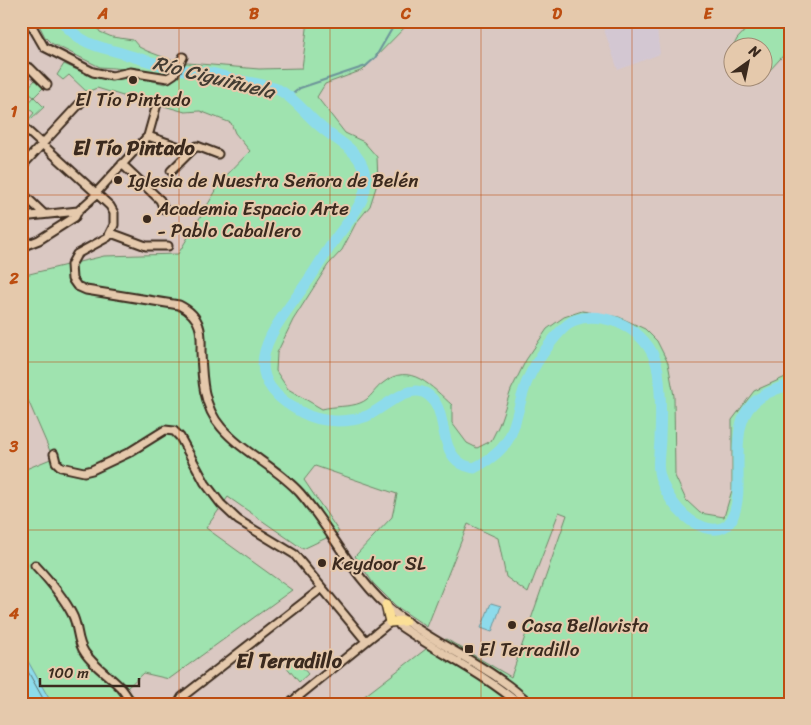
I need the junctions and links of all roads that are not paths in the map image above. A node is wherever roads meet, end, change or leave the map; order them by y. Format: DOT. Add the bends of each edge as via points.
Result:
graph roads {
  1 [pos="29,21"];
  2 [pos="182,59"];
  3 [pos="21,66"];
  4 [pos="47,85"];
  5 [pos="84,99"];
  6 [pos="157,104"];
  7 [pos="21,125"];
  8 [pos="148,136"];
  9 [pos="42,144"];
  10 [pos="191,151"];
  11 [pos="218,154"];
  12 [pos="122,164"];
  13 [pos="21,167"];
  14 [pos="171,171"];
  15 [pos="21,192"];
  16 [pos="96,193"];
  17 [pos="164,210"];
  18 [pos="78,211"];
  19 [pos="44,214"];
  20 [pos="21,217"];
  21 [pos="111,233"];
  22 [pos="21,240"];
  23 [pos="39,240"];
  24 [pos="168,246"];
  25 [pos="21,247"];
  26 [pos="54,454"];
  27 [pos="35,565"];
  28 [pos="322,588"];
  29 [pos="386,605"];
  30 [pos="390,622"];
  31 [pos="402,624"];
  32 [pos="366,641"];
  33 [pos="297,697"];
  34 [pos="178,702"];
  35 [pos="132,704"];
  36 [pos="289,704"];
  37 [pos="302,704"];
  38 [pos="519,704"];
  39 [pos="530,704"];
  1 -- 2 [label="street" via="44,48 93,72 112,76 130,72 168,78"];
  3 -- 4 [label="street" via="30,68"];
  5 -- 9 [label="street"];
  6 -- 8 [label="street"];
  7 -- 9 [label="street"];
  8 -- 10 [label="street"];
  8 -- 12 [label="street"];
  9 -- 13 [label="street"];
  9 -- 16 [label="street"];
  10 -- 11 [label="street" via="197,146"];
  10 -- 14 [label="street"];
  12 -- 16 [label="street"];
  12 -- 17 [label="street" via="160,200"];
  15 -- 19 [label="street"];
  16 -- 18 [label="street"];
  16 -- 21 [label="street" via="114,213"];
  18 -- 19 [label="street"];
  18 -- 23 [label="street" via="75,217"];
  19 -- 20 [label="street"];
  21 -- 24 [label="street" via="146,246"];
  21 -- 29 [label="street" via="75,257 70,270 74,282 86,290 179,305 193,314 200,329 205,394 210,410 236,442 299,492 360,576"];
  22 -- 23 [label="street"];
  23 -- 25 [label="street"];
  26 -- 28 [label="street" via="61,467 89,471 128,453 161,431 174,431 205,483 223,505 238,520 294,554"];
  27 -- 35 [label="street" via="72,613 84,652 118,684"];
  28 -- 32 [label="street"];
  28 -- 34 [label="street"];
  29 -- 30 [label="main road"];
  29 -- 31 [label="street"];
  30 -- 31 [label="main road"];
  30 -- 32 [label="street"];
  31 -- 38 [label="street"];
  31 -- 39 [label="street" via="491,672"];
  32 -- 33 [label="street"];
  33 -- 36 [label="street"];
  33 -- 37 [label="street"];
}
